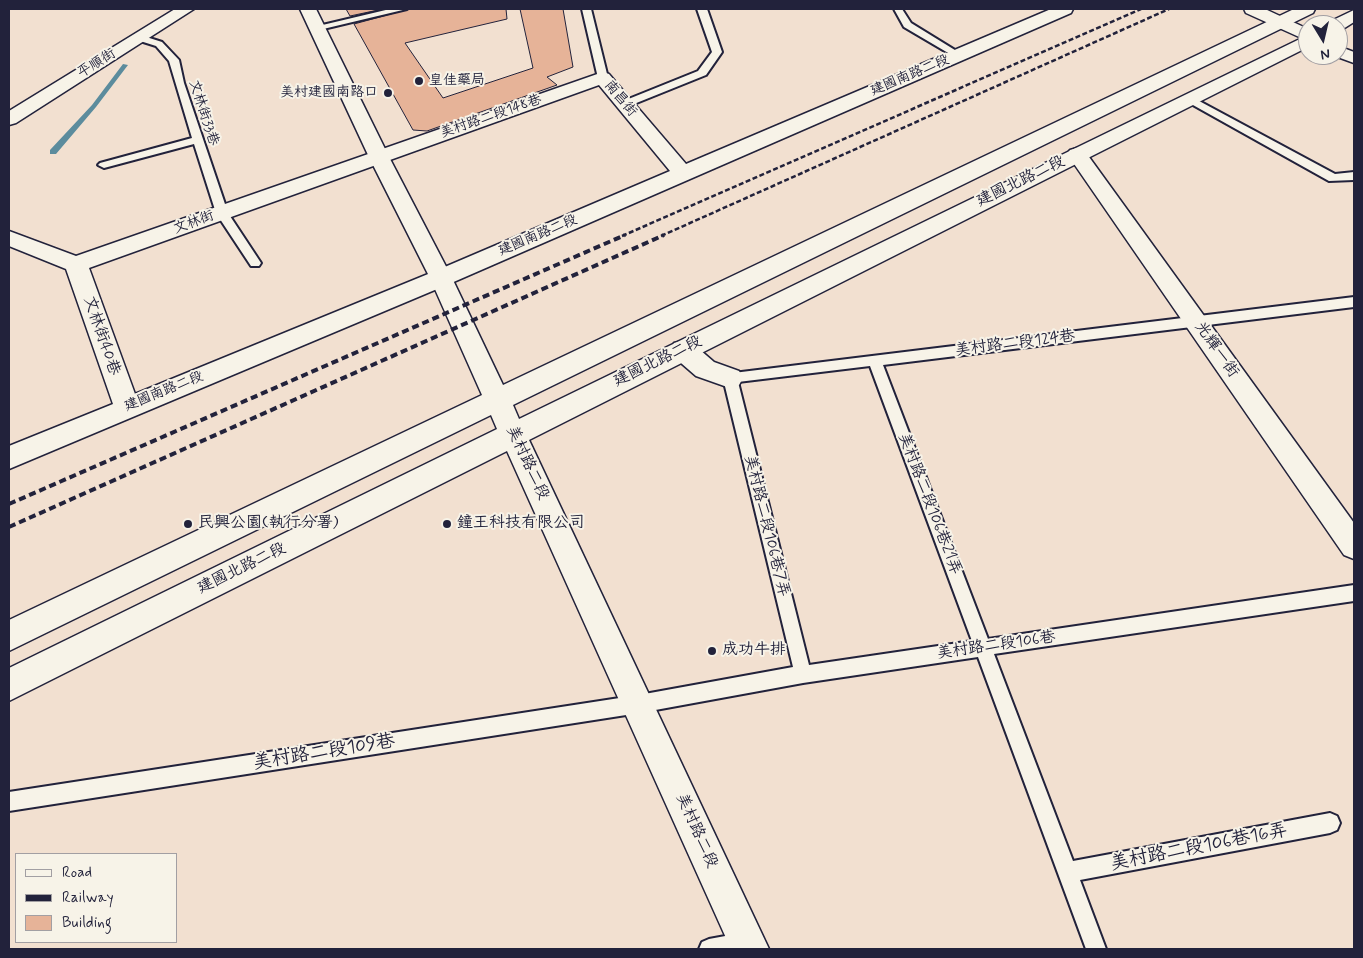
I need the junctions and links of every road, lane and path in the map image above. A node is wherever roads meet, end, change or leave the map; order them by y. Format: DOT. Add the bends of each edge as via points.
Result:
graph roads {
  1 [pos="186,9"];
  2 [pos="308,9"];
  3 [pos="402,9"];
  4 [pos="586,9"];
  5 [pos="702,9"];
  6 [pos="898,9"];
  7 [pos="1065,9"];
  8 [pos="1252,9"];
  9 [pos="1291,17"];
  10 [pos="319,28"];
  11 [pos="140,38"];
  12 [pos="1298,45"];
  13 [pos="958,55"];
  14 [pos="603,78"];
  15 [pos="1188,98"];
  16 [pos="625,104"];
  17 [pos="9,120"];
  18 [pos="198,140"];
  19 [pos="1078,154"];
  20 [pos="379,157"];
  21 [pos="104,165"];
  22 [pos="683,174"];
  23 [pos="1354,176"];
  24 [pos="222,213"];
  25 [pos="9,238"];
  26 [pos="255,263"];
  27 [pos="76,264"];
  28 [pos="441,278"];
  29 [pos="1354,302"];
  30 [pos="1195,321"];
  31 [pos="683,350"];
  32 [pos="874,361"];
  33 [pos="730,378"];
  34 [pos="498,400"];
  35 [pos="126,407"];
  36 [pos="514,434"];
  37 [pos="9,458"];
  38 [pos="1354,546"];
  39 [pos="1354,593"];
  40 [pos="9,636"];
  41 [pos="984,648"];
  42 [pos="803,674"];
  43 [pos="9,685"];
  44 [pos="639,704"];
  45 [pos="9,802"];
  46 [pos="1330,823"];
  47 [pos="1067,872"];
  48 [pos="749,946"];
  49 [pos="709,949"];
  50 [pos="1096,949"];
  1 -- 11 [label="street, 平順街"];
  2 -- 10 [label="street, 美村路二段"];
  3 -- 10 [label="lane"];
  4 -- 14 [label="lane, 南昌街"];
  5 -- 16 [label="lane" via="717,52 702,73"];
  6 -- 13 [label="lane" via="907,25"];
  7 -- 13 [label="street, 建國南路二段"];
  8 -- 9 [label="street"];
  9 -- 34 [label="street, 建國北路二段"];
  10 -- 20 [label="street, 美村路二段"];
  11 -- 17 [label="street, 平順街"];
  11 -- 18 [label="lane, 文林街33巷" via="159,44 174,60"];
  12 -- 15 [label="street, 建國北路二段"];
  13 -- 22 [label="street, 建國南路二段"];
  14 -- 16 [label="street, 南昌街"];
  14 -- 20 [label="street, 美村路二段148巷"];
  15 -- 19 [label="street, 建國北路二段"];
  15 -- 23 [label="lane" via="1333,178"];
  16 -- 22 [label="street, 南昌街"];
  18 -- 21 [label="lane"];
  18 -- 24 [label="lane, 文林街33巷"];
  19 -- 30 [label="street, 光輝一街"];
  19 -- 31 [label="street, 建國北路二段"];
  20 -- 24 [label="street, 文林街"];
  20 -- 28 [label="street, 美村路二段"];
  22 -- 28 [label="street, 建國南路二段"];
  24 -- 26 [label="lane, 文林街33巷"];
  24 -- 27 [label="street, 文林街"];
  25 -- 27 [label="street"];
  27 -- 35 [label="street, 文林街40巷"];
  28 -- 34 [label="street, 美村路二段"];
  28 -- 35 [label="street, 建國南路二段"];
  29 -- 30 [label="lane, 美村路二段124巷"];
  30 -- 32 [label="lane, 美村路二段124巷"];
  30 -- 38 [label="street, 光輝一街"];
  31 -- 33 [label="street, 美村路二段124巷" via="705,369"];
  31 -- 36 [label="street, 建國北路二段"];
  32 -- 33 [label="lane, 美村路二段124巷"];
  32 -- 41 [label="lane, 美村路二段106巷21弄"];
  33 -- 42 [label="lane, 美村路二段106巷7弄"];
  34 -- 36 [label="street, 美村路二段"];
  34 -- 40 [label="street, 建國北路二段"];
  35 -- 37 [label="street, 建國南路二段"];
  36 -- 43 [label="street, 建國北路二段"];
  36 -- 44 [label="street, 美村路二段"];
  39 -- 41 [label="lane, 美村路二段106巷"];
  41 -- 42 [label="lane, 美村路二段106巷"];
  41 -- 47 [label="lane"];
  42 -- 44 [label="lane, 美村路二段106巷"];
  44 -- 45 [label="lane, 美村路二段109巷"];
  44 -- 48 [label="street, 美村路二段"];
  46 -- 47 [label="lane, 美村路二段106巷16弄"];
  47 -- 50 [label="lane"];
  48 -- 49 [label="lane"];
}
